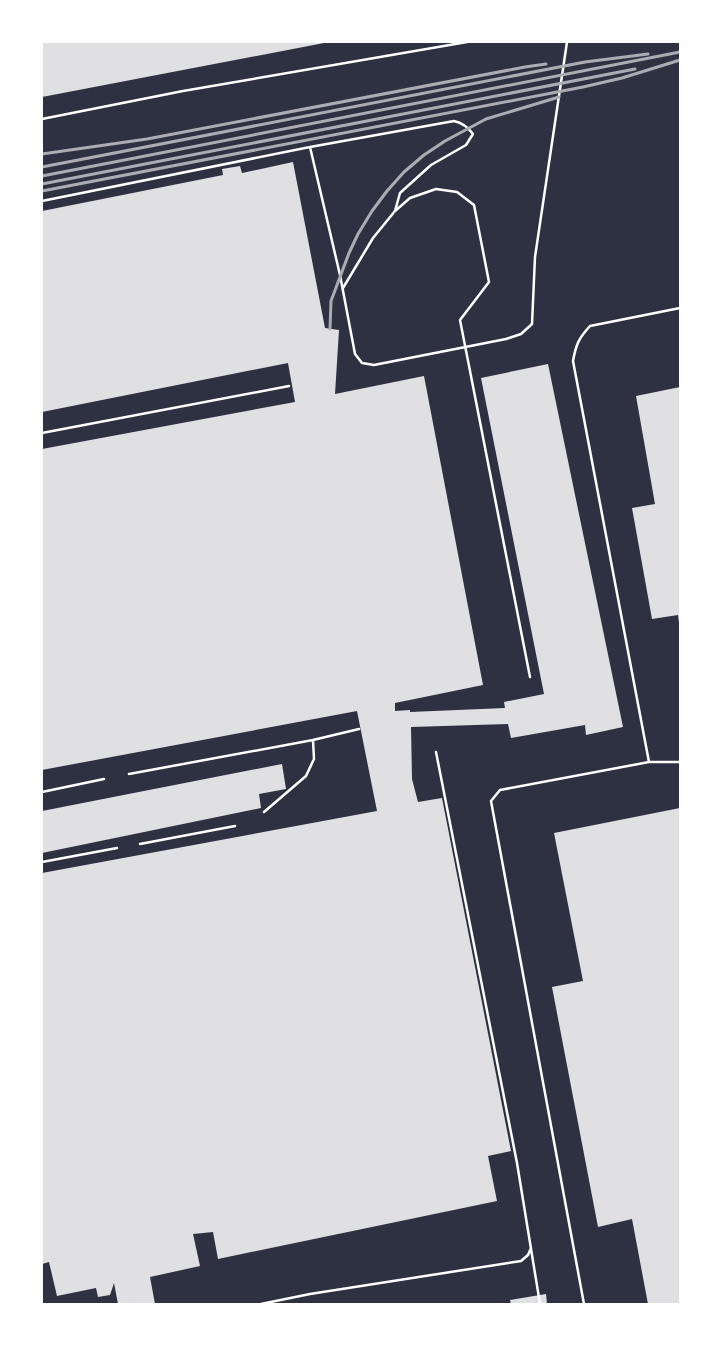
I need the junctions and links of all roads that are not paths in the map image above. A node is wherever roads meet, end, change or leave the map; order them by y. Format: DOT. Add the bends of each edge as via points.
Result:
graph roads {
  1 [pos="467,42"];
  2 [pos="567,42"];
  3 [pos="42,119"];
  4 [pos="310,148"];
  5 [pos="42,201"];
  6 [pos="394,211"];
  7 [pos="342,288"];
  8 [pos="680,308"];
  9 [pos="465,347"];
  10 [pos="289,386"];
  11 [pos="42,433"];
  12 [pos="530,677"];
  13 [pos="359,730"];
  14 [pos="313,740"];
  15 [pos="436,752"];
  16 [pos="649,762"];
  17 [pos="680,762"];
  18 [pos="129,774"];
  19 [pos="104,779"];
  20 [pos="42,792"];
  21 [pos="264,812"];
  22 [pos="235,826"];
  23 [pos="140,844"];
  24 [pos="118,848"];
  25 [pos="42,862"];
  26 [pos="531,1248"];
  27 [pos="261,1304"];
  28 [pos="540,1304"];
  29 [pos="584,1304"];
  1 -- 3 [label="lane" via="183,91"];
  2 -- 9 [label="lane" via="535,257 532,324 521,334"];
  4 -- 5 [label="lane"];
  4 -- 6 [label="lane" via="454,121 468,128 473,134 466,145 431,165 400,193"];
  4 -- 7 [label="lane"];
  6 -- 7 [label="lane" via="373,238"];
  6 -- 9 [label="lane" via="410,198 436,189 457,192 474,206 489,282 460,320"];
  7 -- 9 [label="lane" via="355,354 362,363 374,366"];
  8 -- 16 [label="lane" via="590,326 575,347 573,361"];
  9 -- 12 [label="lane"];
  10 -- 11 [label="lane"];
  13 -- 14 [label="lane"];
  14 -- 18 [label="lane"];
  14 -- 21 [label="lane" via="314,759 306,776"];
  15 -- 26 [label="lane" via="517,1163"];
  16 -- 17 [label="lane"];
  16 -- 29 [label="lane" via="500,790 492,801"];
  19 -- 20 [label="lane"];
  22 -- 23 [label="lane"];
  24 -- 25 [label="lane"];
  26 -- 27 [label="lane" via="521,1261"];
  26 -- 28 [label="lane"];
}
